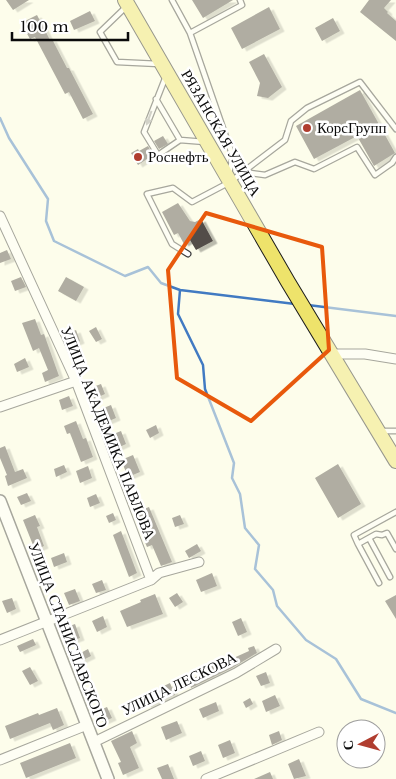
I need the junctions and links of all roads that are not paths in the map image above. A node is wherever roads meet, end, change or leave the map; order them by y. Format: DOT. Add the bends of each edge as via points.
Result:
graph roads {
  1 [pos="172,0"];
  2 [pos="240,0"];
  3 [pos="126,2"];
  4 [pos="190,33"];
  5 [pos="165,68"];
  6 [pos="156,99"];
  7 [pos="396,129"];
  8 [pos="180,140"];
  9 [pos="208,143"];
  10 [pos="396,157"];
  11 [pos="243,172"];
  12 [pos="229,179"];
  13 [pos="0,216"];
  14 [pos="188,254"];
  15 [pos="332,354"];
  16 [pos="396,359"];
  17 [pos="76,381"];
  18 [pos="0,407"];
  19 [pos="378,431"];
  20 [pos="396,431"];
  21 [pos="396,461"];
  22 [pos="0,502"];
  23 [pos="396,512"];
  24 [pos="4,524"];
  25 [pos="369,538"];
  26 [pos="358,544"];
  27 [pos="396,549"];
  28 [pos="199,562"];
  29 [pos="390,577"];
  30 [pos="151,580"];
  31 [pos="379,583"];
  32 [pos="46,622"];
  33 [pos="0,640"];
  34 [pos="276,649"];
  35 [pos="87,725"];
  36 [pos="319,732"];
  37 [pos="94,742"];
  38 [pos="0,760"];
  39 [pos="108,779"];
  40 [pos="206,779"];
  1 -- 4 [label="lane"];
  2 -- 4 [label="lane" via="242,4"];
  3 -- 5 [label="main road, РЯЗАНСКАЯ УЛИЦА"];
  3 -- 5 [label="lane" via="100,32 116,62"];
  4 -- 12 [label="lane" via="233,157"];
  5 -- 6 [label="lane"];
  5 -- 9 [label="main road, РЯЗАНСКАЯ УЛИЦА"];
  6 -- 8 [label="lane"];
  6 -- 8 [label="lane, one-way" via="144,132 158,155"];
  7 -- 11 [label="lane" via="360,82 307,108 291,121 285,140"];
  8 -- 9 [label="lane"];
  9 -- 12 [label="main road, РЯЗАНСКАЯ УЛИЦА"];
  10 -- 11 [label="lane" via="375,175 357,147 314,169 295,162 265,175"];
  11 -- 12 [label="lane"];
  12 -- 14 [label="lane" via="192,202 173,188 147,194 172,244"];
  12 -- 15 [label="main road, РЯЗАНСКАЯ УЛИЦА"];
  13 -- 17 [label="street, УЛИЦА АКАДЕМИКА ПАВЛОВА"];
  15 -- 16 [label="street" via="365,354"];
  15 -- 19 [label="main road, РЯЗАНСКАЯ УЛИЦА"];
  17 -- 18 [label="street"];
  17 -- 30 [label="street, УЛИЦА АКАДЕМИКА ПАВЛОВА"];
  19 -- 20 [label="lane"];
  19 -- 21 [label="main road, РЯЗАНСКАЯ УЛИЦА"];
  22 -- 24 [label="street, УЛИЦА СТАНИСЛАВСКОГО"];
  23 -- 26 [label="lane" via="354,534"];
  24 -- 32 [label="street, УЛИЦА СТАНИСЛАВСКОГО"];
  25 -- 26 [label="lane"];
  25 -- 27 [label="lane" via="387,533"];
  25 -- 29 [label="lane"];
  26 -- 31 [label="lane"];
  28 -- 30 [label="street" via="159,573"];
  30 -- 32 [label="street"];
  32 -- 33 [label="street"];
  32 -- 35 [label="street, УЛИЦА СТАНИСЛАВСКОГО"];
  34 -- 37 [label="street, УЛИЦА ЛЕСКОВА" via="236,673"];
  35 -- 37 [label="street, УЛИЦА СТАНИСЛАВСКОГО"];
  35 -- 38 [label="street"];
  36 -- 40 [label="street"];
  37 -- 39 [label="street, УЛИЦА СТАНИСЛАВСКОГО"];
}
